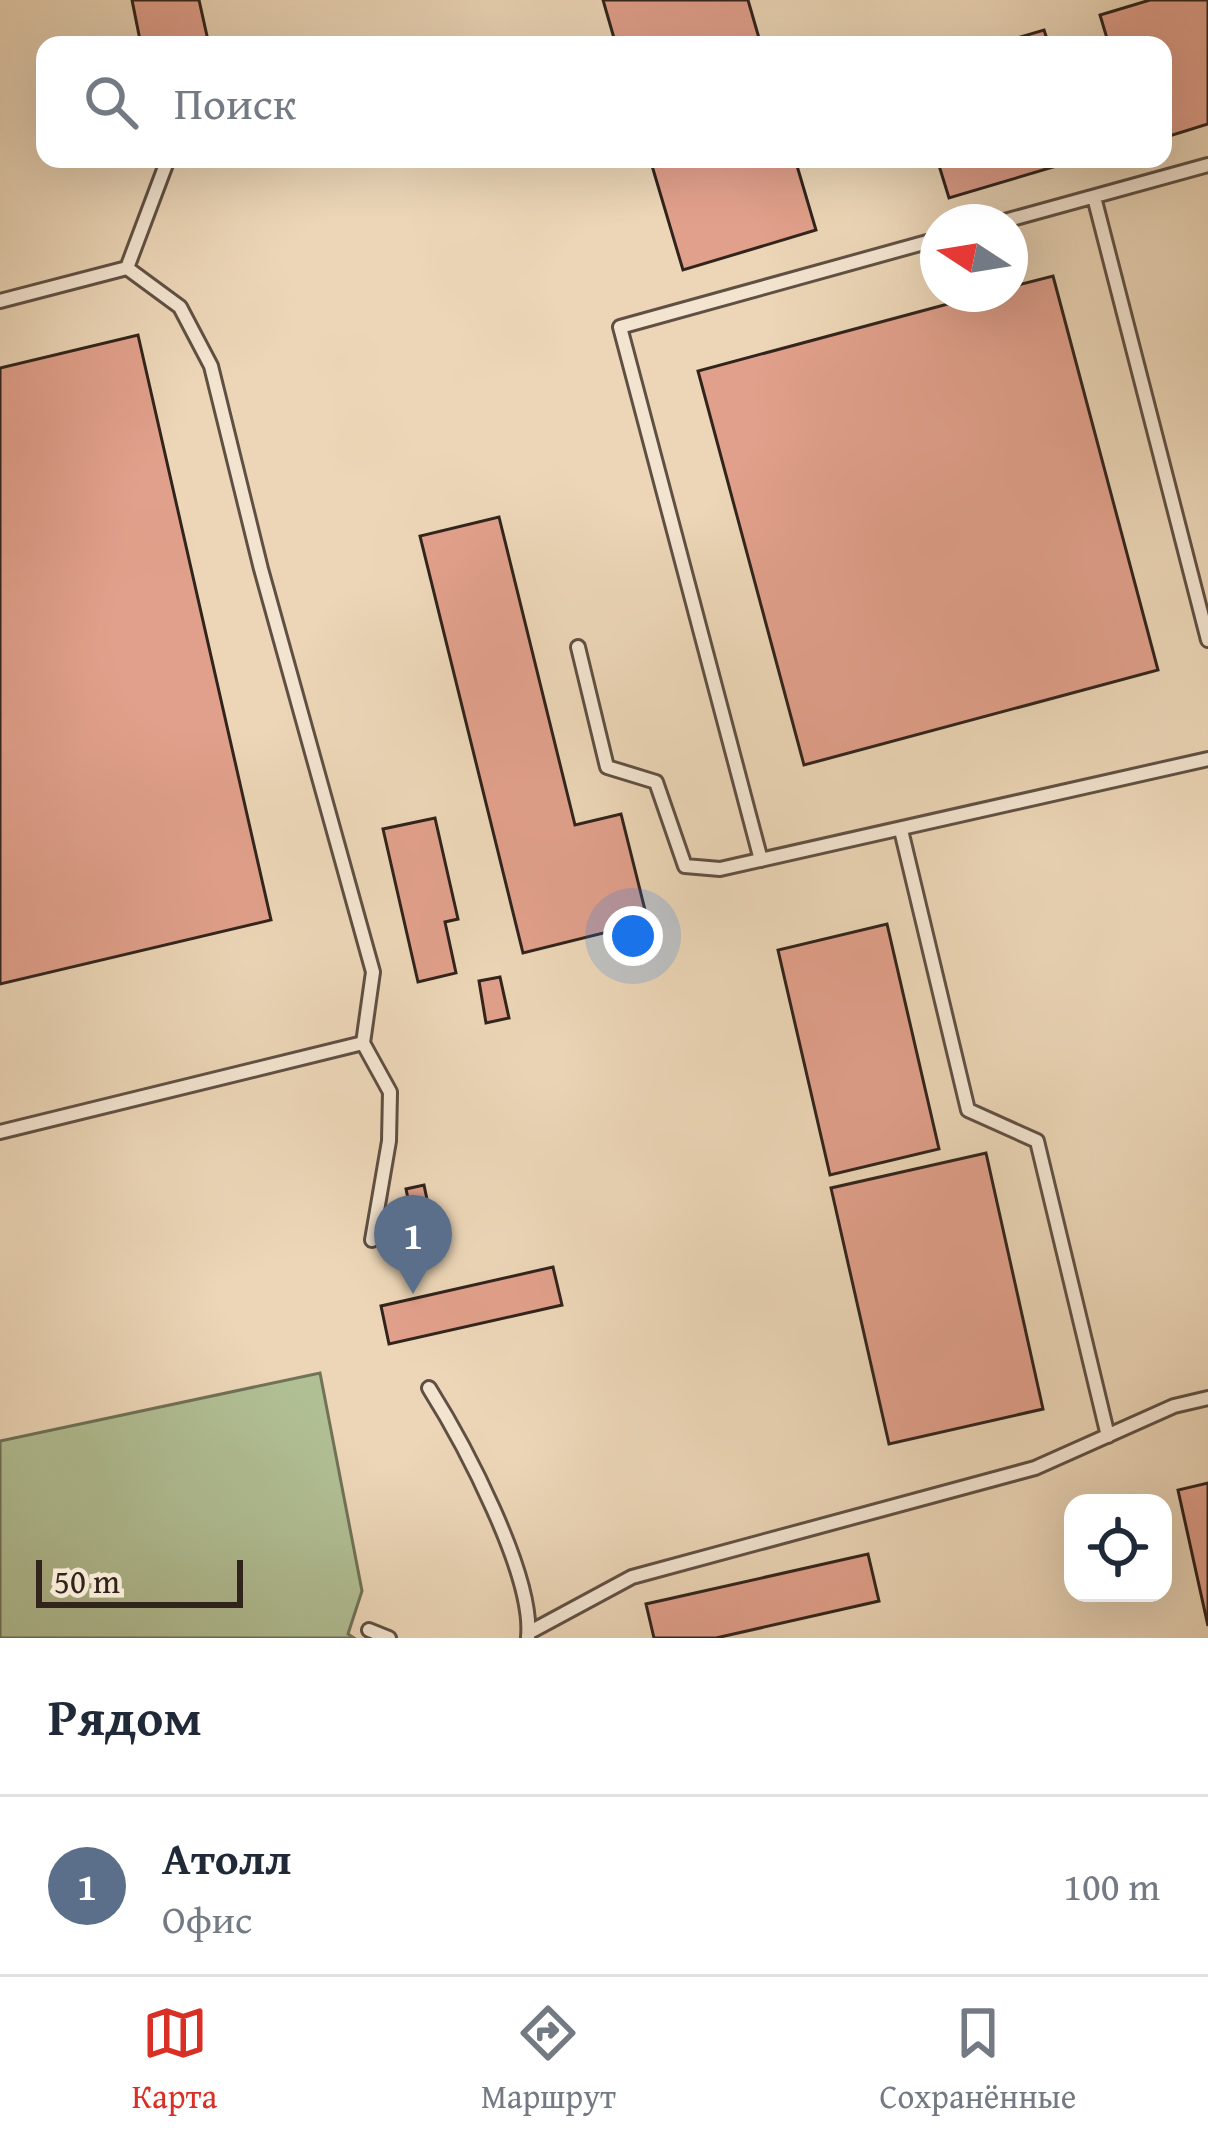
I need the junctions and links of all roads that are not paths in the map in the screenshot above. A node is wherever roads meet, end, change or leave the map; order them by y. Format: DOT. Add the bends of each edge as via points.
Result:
graph roads {
  1 [pos="1208,165"];
  2 [pos="165,168"];
  3 [pos="1094,196"];
  4 [pos="1028,214"];
  5 [pos="920,244"];
  6 [pos="127,268"];
  7 [pos="0,301"];
  8 [pos="1208,640"];
  9 [pos="578,647"];
  10 [pos="1208,759"];
  11 [pos="901,830"];
  12 [pos="761,860"];
  13 [pos="363,1043"];
  14 [pos="0,1132"];
  15 [pos="372,1240"];
  16 [pos="429,1388"];
  17 [pos="1208,1398"];
  18 [pos="1108,1436"];
  19 [pos="369,1630"];
  20 [pos="529,1635"];
  21 [pos="389,1638"];
  1 -- 3 [label="lane"];
  2 -- 6 [label="lane"];
  3 -- 4 [label="lane"];
  3 -- 8 [label="lane"];
  5 -- 12 [label="lane" via="620,326"];
  6 -- 7 [label="lane"];
  6 -- 13 [label="lane" via="180,307 211,366 373,972"];
  9 -- 12 [label="lane" via="607,766 656,782 685,866"];
  10 -- 11 [label="lane"];
  11 -- 12 [label="lane"];
  11 -- 18 [label="lane" via="968,1110 1036,1141"];
  13 -- 14 [label="lane"];
  13 -- 15 [label="lane" via="390,1092"];
  16 -- 20 [label="lane" via="464,1443 513,1564"];
  17 -- 18 [label="lane"];
  18 -- 20 [label="lane" via="1035,1468 632,1577"];
  19 -- 21 [label="lane"];
}
